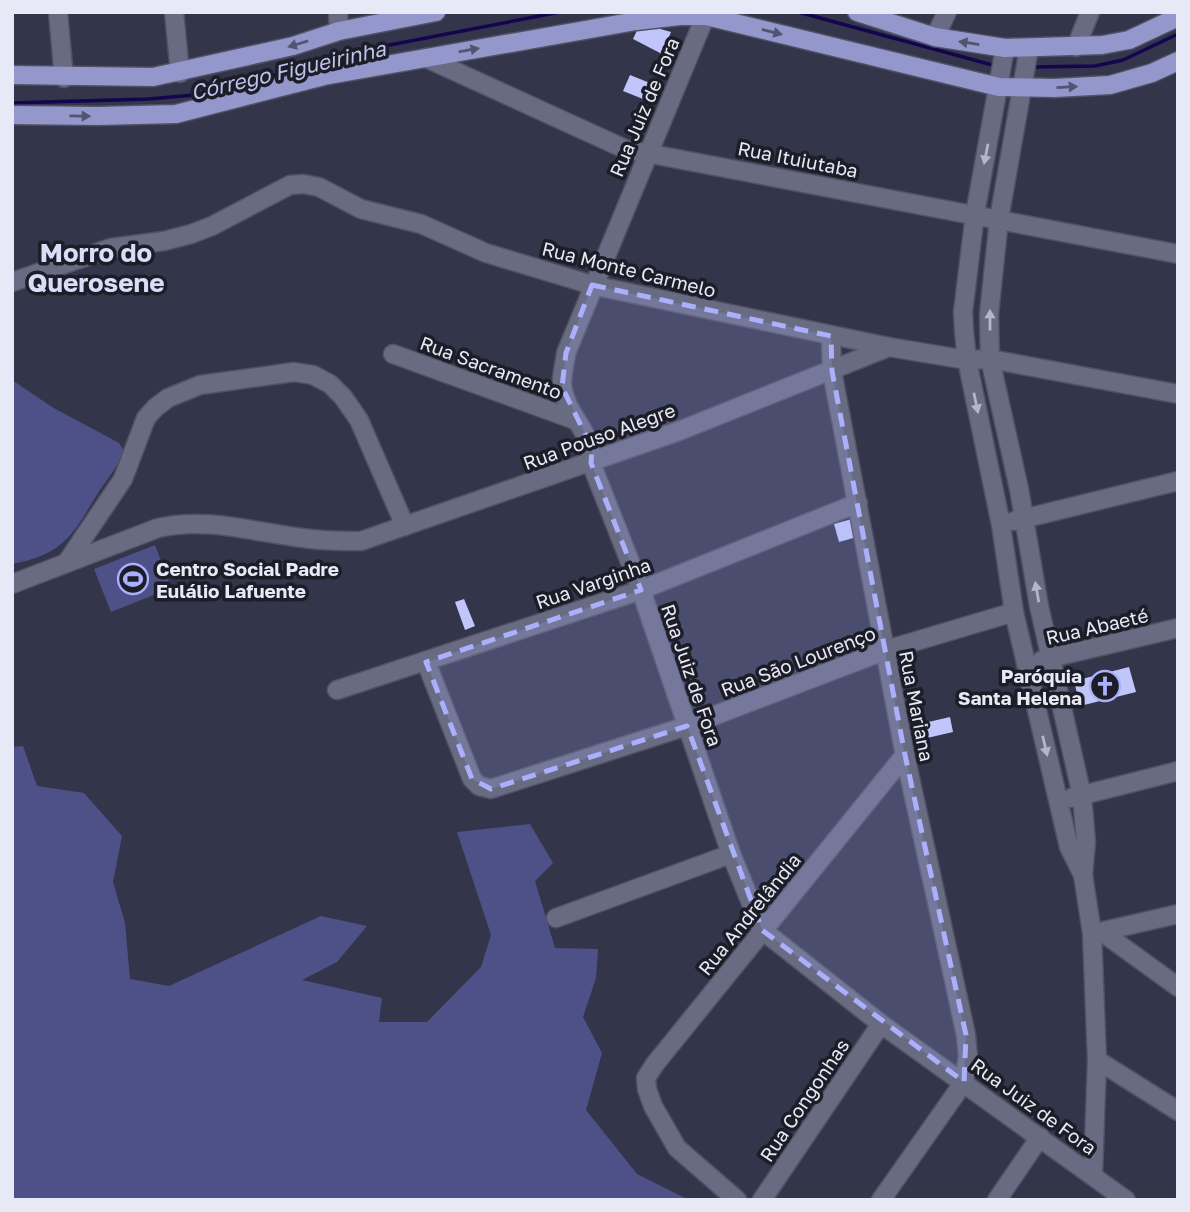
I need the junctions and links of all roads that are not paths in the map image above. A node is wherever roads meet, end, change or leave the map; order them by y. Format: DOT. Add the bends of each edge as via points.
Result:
graph roads {
  1 [pos="58,12"];
  2 [pos="174,12"];
  3 [pos="338,12"];
  4 [pos="436,12"];
  5 [pos="857,12"];
  6 [pos="947,12"];
  7 [pos="1090,12"];
  8 [pos="707,14"];
  9 [pos="402,16"];
  10 [pos="1178,17"];
  11 [pos="340,31"];
  12 [pos="935,37"];
  13 [pos="1076,47"];
  14 [pos="1005,48"];
  15 [pos="1029,48"];
  16 [pos="426,58"];
  17 [pos="1178,61"];
  18 [pos="180,73"];
  19 [pos="12,75"];
  20 [pos="64,78"];
  21 [pos="999,87"];
  22 [pos="1021,87"];
  23 [pos="12,115"];
  24 [pos="647,153"];
  25 [pos="975,214"];
  26 [pos="999,219"];
  27 [pos="1178,254"];
  28 [pos="12,282"];
  29 [pos="592,285"];
  30 [pos="831,335"];
  31 [pos="889,347"];
  32 [pos="393,354"];
  33 [pos="990,359"];
  34 [pos="967,360"];
  35 [pos="832,371"];
  36 [pos="1178,394"];
  37 [pos="575,420"];
  38 [pos="592,463"];
  39 [pos="1178,481"];
  40 [pos="858,503"];
  41 [pos="1024,519"];
  42 [pos="1001,525"];
  43 [pos="405,526"];
  44 [pos="67,562"];
  45 [pos="12,584"];
  46 [pos="640,590"];
  47 [pos="1014,612"];
  48 [pos="1178,628"];
  49 [pos="886,650"];
  50 [pos="1051,659"];
  51 [pos="426,662"];
  52 [pos="1026,663"];
  53 [pos="337,690"];
  54 [pos="687,726"];
  55 [pos="905,755"];
  56 [pos="1178,771"];
  57 [pos="1082,796"];
  58 [pos="1057,801"];
  59 [pos="731,854"];
  60 [pos="1083,876"];
  61 [pos="1178,914"];
  62 [pos="556,918"];
  63 [pos="762,930"];
  64 [pos="1097,932"];
  65 [pos="1178,987"];
  66 [pos="881,1024"];
  67 [pos="1097,1059"];
  68 [pos="964,1082"];
  69 [pos="1178,1111"];
  70 [pos="1040,1137"];
  71 [pos="1093,1174"];
  72 [pos="1122,1199"];
  73 [pos="737,1200"];
  74 [pos="762,1200"];
  75 [pos="881,1200"];
  76 [pos="997,1200"];
  1 -- 20 [label="street"];
  2 -- 18 [label="street"];
  3 -- 11 [label="street"];
  4 -- 9 [label="main road"];
  5 -- 12 [label="main road"];
  6 -- 12 [label="street"];
  7 -- 13 [label="street"];
  16 -- 8 [label="main road, one-way" via="636,21"];
  8 -- 21 [label="main road, one-way"];
  8 -- 24 [label="street, Rua Juiz de Fora"];
  9 -- 11 [label="main road"];
  10 -- 13 [label="main road" via="1129,40"];
  11 -- 18 [label="main road, one-way"];
  14 -- 12 [label="main road, one-way"];
  13 -- 15 [label="main road"];
  14 -- 15 [label="main road"];
  14 -- 21 [label="street"];
  15 -- 22 [label="street"];
  23 -- 16 [label="main road, one-way" via="176,114 324,76"];
  16 -- 24 [label="street, Rua Ituiutaba" via="592,135"];
  22 -- 17 [label="main road, one-way" via="1110,85"];
  18 -- 20 [label="main road"];
  19 -- 20 [label="main road"];
  21 -- 22 [label="main road"];
  21 -- 25 [label="street, one-way"];
  22 -- 26 [label="street"];
  24 -- 25 [label="street, Rua Ituiutaba"];
  24 -- 29 [label="street, Rua Juiz de Fora"];
  25 -- 26 [label="street, Rua Ituiutaba"];
  25 -- 34 [label="street" via="963,312"];
  26 -- 27 [label="street, Rua Ituiutaba"];
  33 -- 26 [label="street, one-way" via="989,314"];
  28 -- 29 [label="street, Rua Monte Carmelo" via="111,248 191,234 303,184 319,187 361,209 421,224 486,253"];
  29 -- 30 [label="street, Rua Monte Carmelo"];
  29 -- 37 [label="street, Rua Juiz de Fora" via="566,353 562,387"];
  30 -- 31 [label="street, Rua Monte Carmelo"];
  30 -- 35 [label="street, Rua Mariana"];
  31 -- 34 [label="street, Rua Monte Carmelo"];
  31 -- 35 [label="street, Rua Pouso Alegre"];
  32 -- 37 [label="street, Rua Sacramento"];
  33 -- 34 [label="street, Rua Monte Carmelo"];
  33 -- 36 [label="street, Rua Monte Carmelo"];
  33 -- 41 [label="street"];
  34 -- 42 [label="street, one-way"];
  35 -- 38 [label="street, Rua Pouso Alegre"];
  35 -- 40 [label="street, Rua Mariana"];
  37 -- 38 [label="street, Rua Juiz de Fora" via="592,448"];
  38 -- 43 [label="street, Rua Pouso Alegre"];
  38 -- 46 [label="street, Rua Juiz de Fora"];
  39 -- 41 [label="street"];
  40 -- 46 [label="street, Rua Varginha"];
  40 -- 49 [label="street, Rua Mariana"];
  41 -- 42 [label="street"];
  50 -- 41 [label="street, one-way"];
  42 -- 47 [label="street"];
  43 -- 44 [label="street, Rua Pouso Alegre" via="360,541 318,540 216,524 174,524"];
  43 -- 44 [label="street" via="359,420 343,397 313,375 294,372 200,384 155,408 146,418 123,479"];
  44 -- 45 [label="street, Rua Pouso Alegre"];
  46 -- 51 [label="street, Rua Varginha"];
  46 -- 54 [label="street, Rua Juiz de Fora"];
  47 -- 49 [label="street, Rua São Lourenço"];
  47 -- 52 [label="street"];
  48 -- 50 [label="street, Rua Abaeté"];
  49 -- 54 [label="street, Rua São Lourenço"];
  49 -- 55 [label="street, Rua Mariana"];
  50 -- 52 [label="street, Rua Abaeté"];
  50 -- 57 [label="street"];
  51 -- 53 [label="street, Rua Varginha"];
  51 -- 54 [label="street, Rua São Lourenço" via="472,779 491,789"];
  52 -- 58 [label="street, one-way"];
  54 -- 59 [label="street, Rua Juiz de Fora"];
  55 -- 63 [label="street, Rua Andrelândia"];
  55 -- 68 [label="street, Rua Mariana" via="966,1035"];
  56 -- 57 [label="street"];
  57 -- 58 [label="street"];
  57 -- 60 [label="street"];
  58 -- 60 [label="street" via="1069,847"];
  59 -- 62 [label="street"];
  59 -- 63 [label="street, Rua Juiz de Fora"];
  60 -- 64 [label="street"];
  61 -- 64 [label="street"];
  63 -- 66 [label="street, Rua Juiz de Fora"];
  63 -- 73 [label="street, Rua Andrelândia" via="646,1078 653,1107 677,1149"];
  64 -- 65 [label="street"];
  64 -- 67 [label="street"];
  66 -- 68 [label="street, Rua Juiz de Fora"];
  66 -- 74 [label="street, Rua Congonhas"];
  67 -- 69 [label="street"];
  67 -- 71 [label="street"];
  68 -- 70 [label="street, Rua Juiz de Fora"];
  68 -- 75 [label="street"];
  70 -- 71 [label="street, Rua Juiz de Fora"];
  70 -- 76 [label="street"];
  71 -- 72 [label="street, Rua Juiz de Fora"];
}
